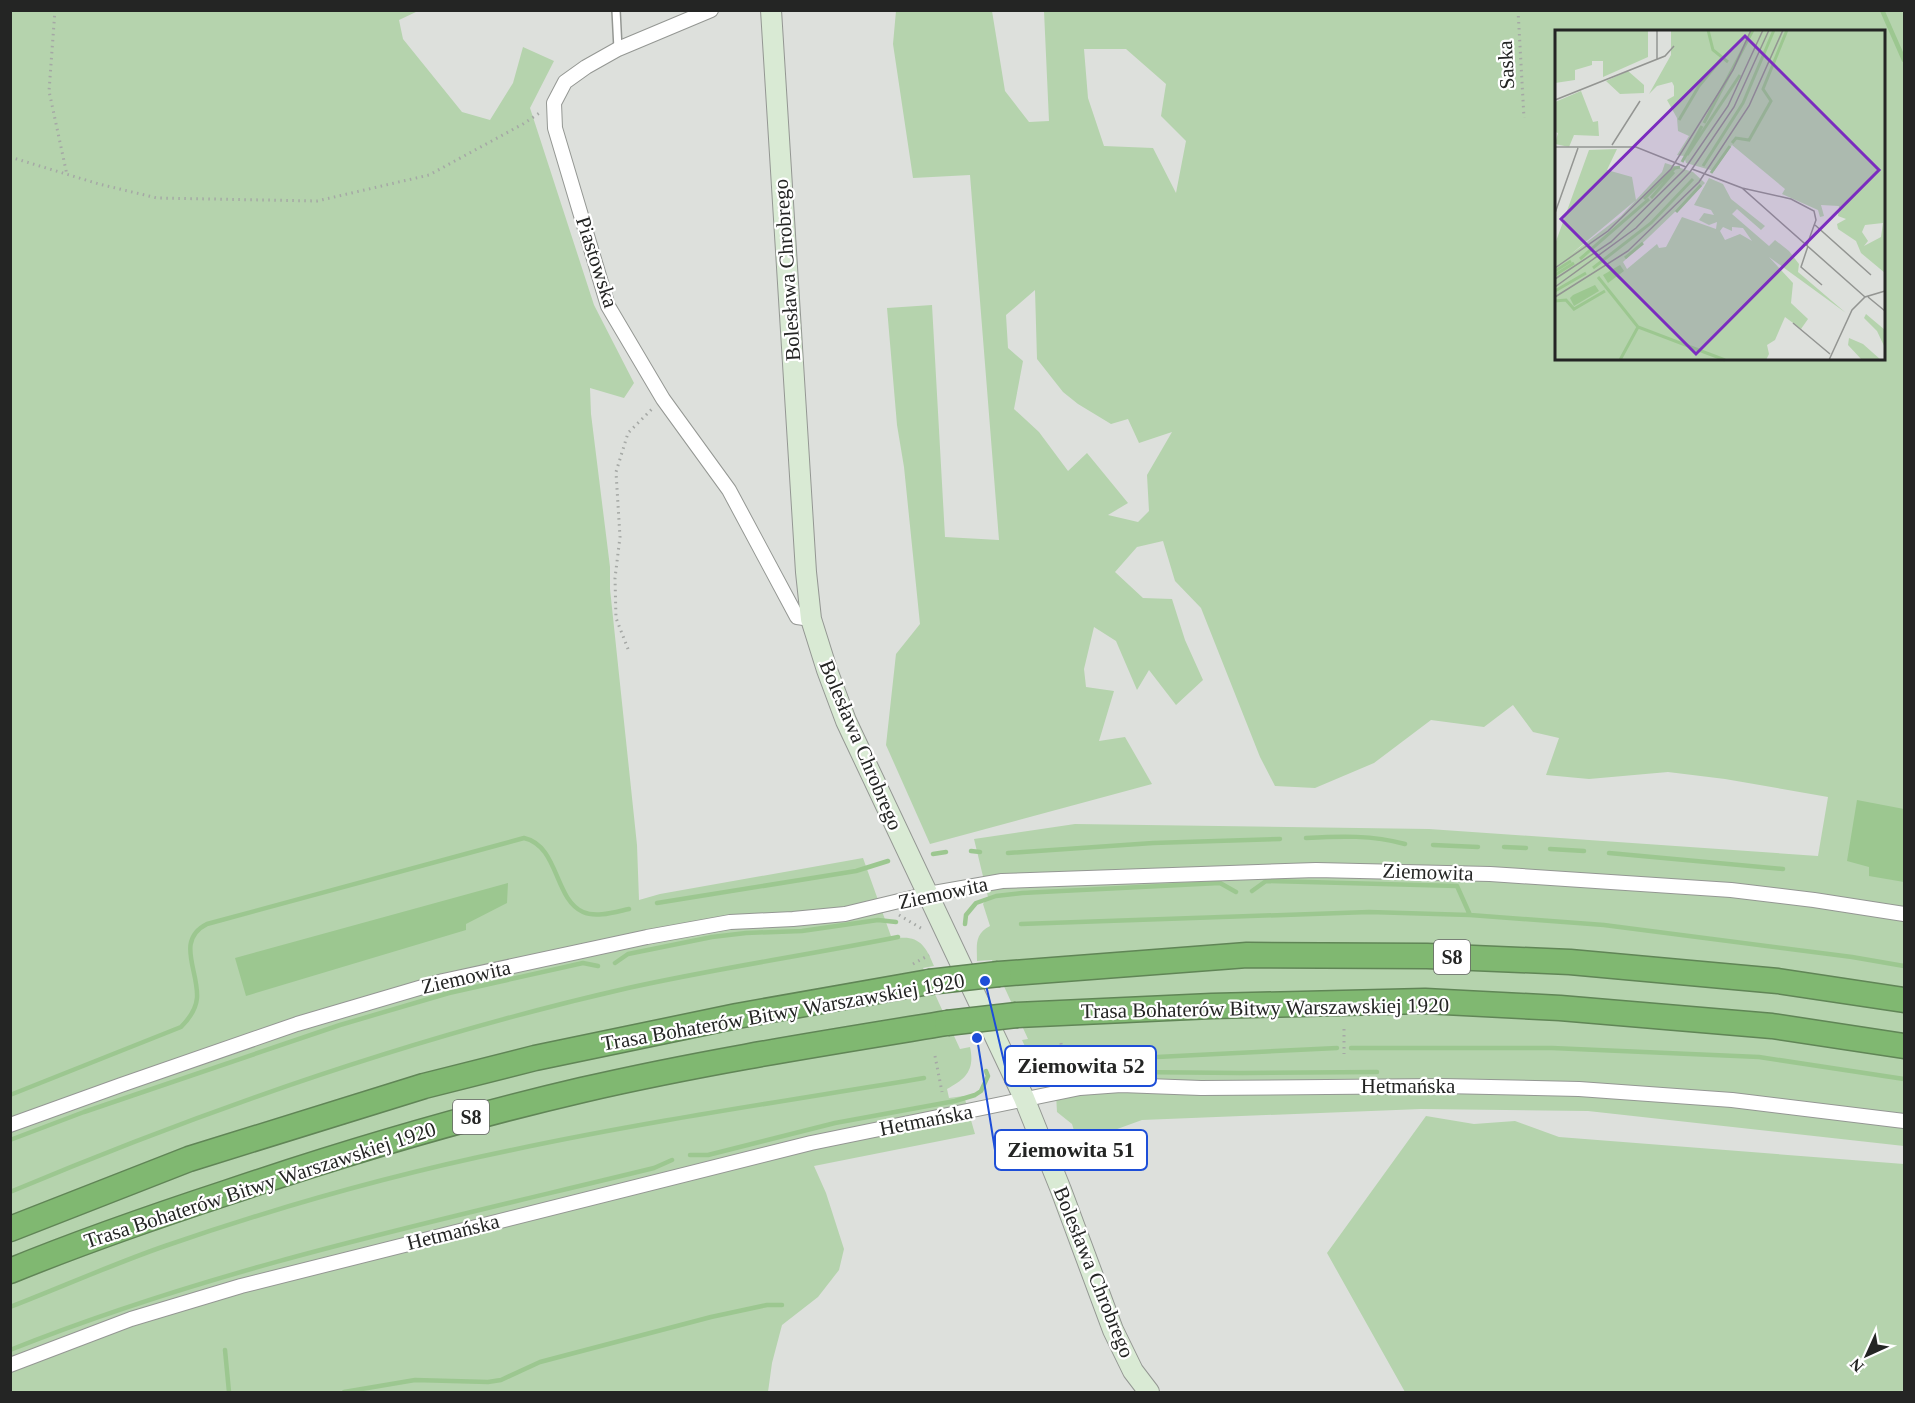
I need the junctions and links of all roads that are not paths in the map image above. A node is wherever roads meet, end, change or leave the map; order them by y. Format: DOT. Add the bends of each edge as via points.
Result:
graph roads {
  1 [pos="616,10"];
  2 [pos="711,10"];
  3 [pos="771,10"];
  4 [pos="618,49"];
  5 [pos="811,619"];
  6 [pos="928,894"];
  7 [pos="1905,914"];
  8 [pos="1905,1000"];
  9 [pos="1905,1046"];
  10 [pos="1024,1098"];
  11 [pos="1905,1121"];
  12 [pos="10,1125"];
  13 [pos="10,1229"];
  14 [pos="10,1271"];
  15 [pos="10,1365"];
  16 [pos="1149,1392"];
  1 -- 4 [label="lane"];
  2 -- 4 [label="street"];
  3 -- 5 [label="street, Bolesława Chrobrego"];
  4 -- 5 [label="street, Piastowska" via="565,82 554,103 555,128 608,306 663,399 729,490 797,616"];
  5 -- 6 [label="street, Bolesława Chrobrego" via="846,721"];
  6 -- 7 [label="street, Ziemowita" via="1002,881 1360,870 1537,876 1709,889"];
  6 -- 10 [label="street, Bolesława Chrobrego"];
  6 -- 12 [label="street, Ziemowita" via="845,914 730,922 443,981 297,1024"];
  8 -- 13 [label="highway, Trasa Bohaterów Bitwy Warszawskiej 1920 / S8, bridge" via="1778,981 1570,962 1427,956 1247,955 929,982 726,1018 424,1086 189,1159"];
  9 -- 14 [label="highway, Trasa Bohaterów Bitwy Warszawskiej 1920 / S8, bridge" via="1772,1026 1425,1001 1212,1006 1017,1015 947,1023 742,1057 584,1089 451,1122 326,1159 94,1237"];
  10 -- 11 [label="street, Hetmańska" via="1121,1085 1518,1087 1732,1100"];
  10 -- 15 [label="street, Hetmańska" via="811,1143 240,1286 130,1318"];
  10 -- 16 [label="street, Bolesława Chrobrego" via="1113,1330 1133,1371"];
}
